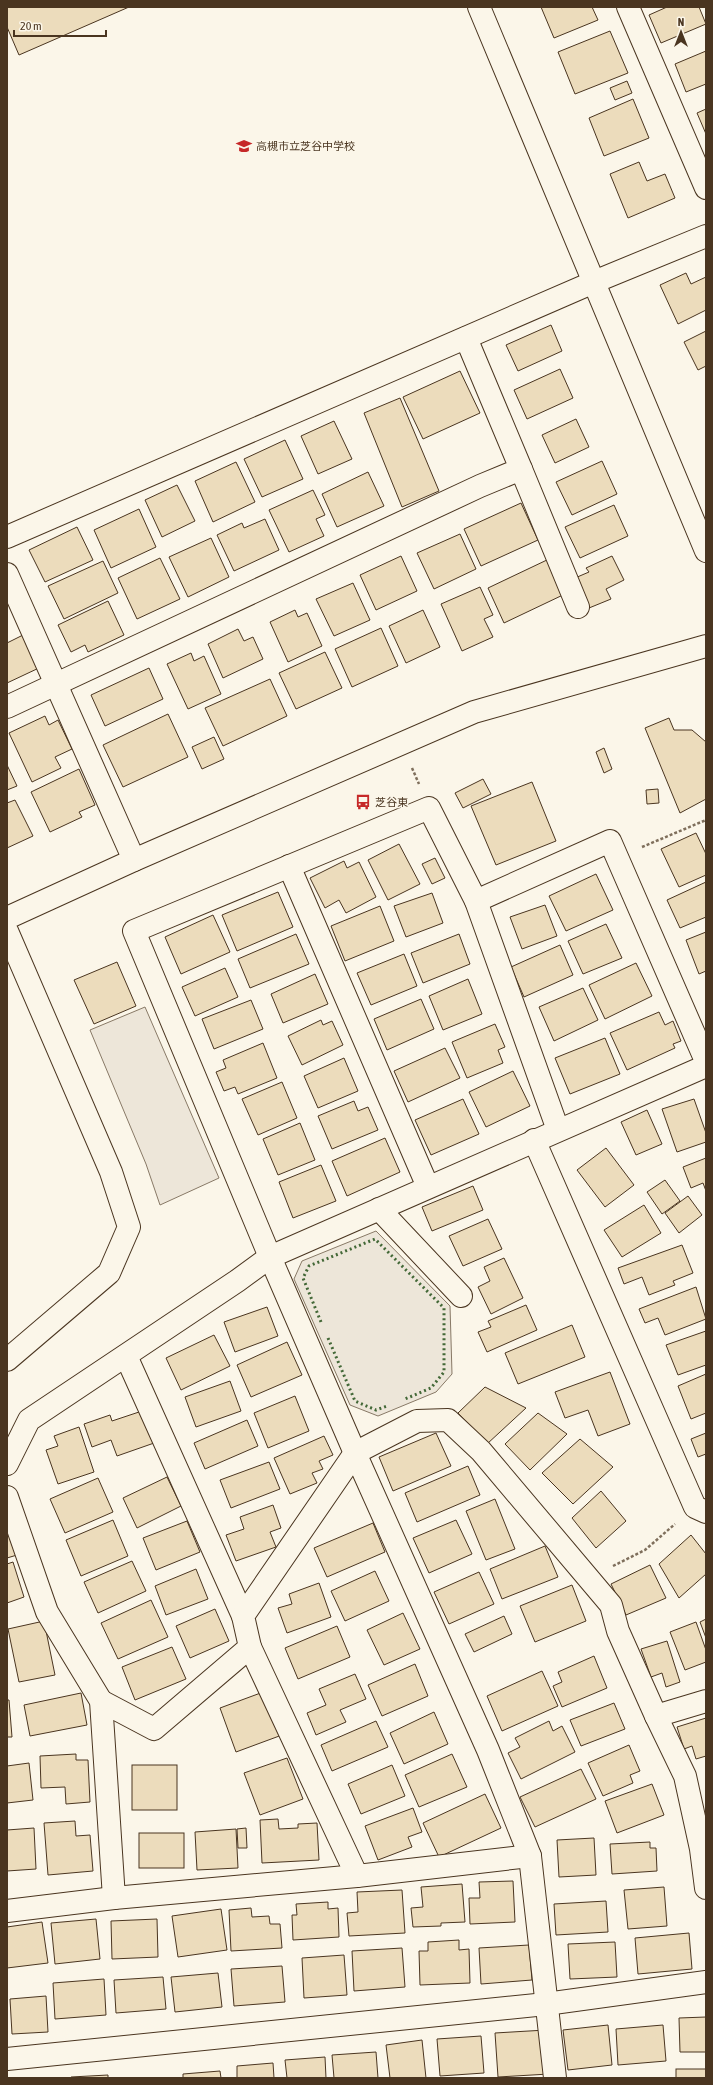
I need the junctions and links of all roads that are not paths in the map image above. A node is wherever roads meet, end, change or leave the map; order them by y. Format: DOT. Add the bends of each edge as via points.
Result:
graph roads {
  1 [pos="479,7"];
  2 [pos="628,7"];
  3 [pos="706,188"];
  4 [pos="706,236"];
  5 [pos="594,282"];
  6 [pos="466,338"];
  7 [pos="521,469"];
  8 [pos="7,537"];
  9 [pos="706,550"];
  10 [pos="7,574"];
  11 [pos="578,607"];
  12 [pos="706,646"];
  13 [pos="56,685"];
  14 [pos="7,707"];
  15 [pos="134,860"];
  16 [pos="289,866"];
  17 [pos="476,901"];
  18 [pos="7,918"];
  19 [pos="7,931"];
  20 [pos="706,1062"];
  21 [pos="706,1066"];
  22 [pos="558,1130"];
  23 [pos="534,1140"];
  24 [pos="428,1187"];
  25 [pos="379,1209"];
  26 [pos="270,1257"];
  27 [pos="461,1296"];
  28 [pos="126,1356"];
  29 [pos="7,1360"];
  30 [pos="355,1453"];
  31 [pos="7,1464"];
  32 [pos="7,1497"];
  33 [pos="700,1509"];
  34 [pos="243,1616"];
  35 [pos="250,1647"];
  36 [pos="101,1701"];
  37 [pos="706,1701"];
  38 [pos="656,1716"];
  39 [pos="703,1848"];
  40 [pos="530,1856"];
  41 [pos="357,1876"];
  42 [pos="706,1888"];
  43 [pos="114,1898"];
  44 [pos="7,1911"];
  45 [pos="706,1982"];
  46 [pos="546,2004"];
  47 [pos="7,2059"];
  48 [pos="555,2078"];
  1 -- 5 [label="street"];
  2 -- 3 [label="street"];
  4 -- 5 [label="street"];
  5 -- 6 [label="street"];
  5 -- 9 [label="street"];
  6 -- 7 [label="street"];
  6 -- 8 [label="street"];
  7 -- 11 [label="street"];
  7 -- 13 [label="street"];
  10 -- 13 [label="street"];
  12 -- 15 [label="street" via="474,712"];
  13 -- 14 [label="street"];
  13 -- 15 [label="street"];
  15 -- 18 [label="street"];
  16 -- 17 [label="street" via="429,808"];
  16 -- 24 [label="street"];
  16 -- 26 [label="street" via="134,931"];
  17 -- 20 [label="street" via="610,841"];
  17 -- 22 [label="street"];
  19 -- 29 [label="street" via="111,1172 129,1227 109,1274"];
  21 -- 22 [label="street"];
  22 -- 23 [label="street"];
  23 -- 24 [label="street"];
  23 -- 33 [label="street"];
  24 -- 25 [label="street"];
  25 -- 26 [label="street"];
  25 -- 27 [label="street"];
  26 -- 28 [label="street"];
  26 -- 30 [label="street"];
  28 -- 31 [label="street" via="29,1420"];
  28 -- 34 [label="street"];
  30 -- 34 [label="street"];
  30 -- 38 [label="street" via="417,1421 448,1420 481,1451 611,1605 618,1631"];
  30 -- 40 [label="street" via="488,1750"];
  32 -- 36 [label="street" via="47,1612"];
  34 -- 35 [label="street"];
  35 -- 36 [label="street" via="154,1729"];
  35 -- 41 [label="street"];
  36 -- 43 [label="street"];
  37 -- 38 [label="street"];
  38 -- 39 [label="street" via="685,1776"];
  39 -- 42 [label="street"];
  40 -- 41 [label="street"];
  40 -- 46 [label="street"];
  41 -- 43 [label="street"];
  43 -- 44 [label="street"];
  45 -- 46 [label="street"];
  46 -- 47 [label="street"];
  46 -- 48 [label="street"];
}
